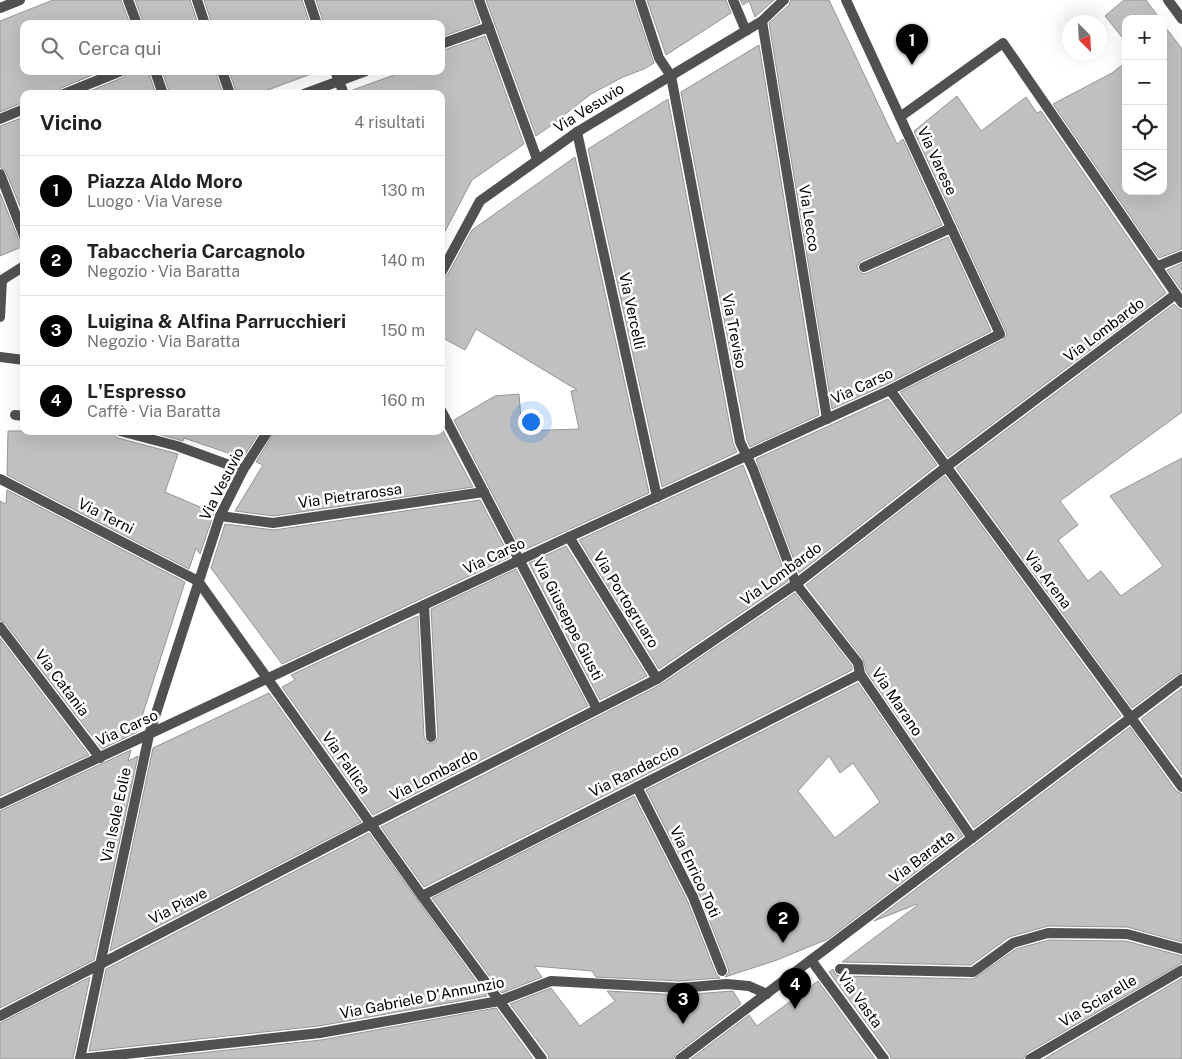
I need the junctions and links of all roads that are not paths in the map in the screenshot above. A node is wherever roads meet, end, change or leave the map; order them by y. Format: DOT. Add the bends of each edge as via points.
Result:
graph roads {
  1 [pos="20,0"];
  2 [pos="128,0"];
  3 [pos="197,0"];
  4 [pos="308,0"];
  5 [pos="479,0"];
  6 [pos="640,0"];
  7 [pos="733,0"];
  8 [pos="784,0"];
  9 [pos="846,0"];
  10 [pos="1168,0"];
  11 [pos="0,8"];
  12 [pos="1182,19"];
  13 [pos="136,20"];
  14 [pos="204,20"];
  15 [pos="316,20"];
  16 [pos="762,21"];
  17 [pos="488,27"];
  18 [pos="746,31"];
  19 [pos="445,43"];
  20 [pos="111,75"];
  21 [pos="156,75"];
  22 [pos="223,75"];
  23 [pos="337,76"];
  24 [pos="671,76"];
  25 [pos="74,90"];
  26 [pos="161,90"];
  27 [pos="229,90"];
  28 [pos="311,90"];
  29 [pos="342,90"];
  30 [pos="20,112"];
  31 [pos="900,117"];
  32 [pos="0,119"];
  33 [pos="577,132"];
  34 [pos="537,160"];
  35 [pos="0,174"];
  36 [pos="20,226"];
  37 [pos="951,228"];
  38 [pos="1182,256"];
  39 [pos="445,265"];
  40 [pos="1158,266"];
  41 [pos="864,267"];
  42 [pos="20,268"];
  43 [pos="1,280"];
  44 [pos="1179,299"];
  45 [pos="0,317"];
  46 [pos="1000,334"];
  47 [pos="0,357"];
  48 [pos="20,360"];
  49 [pos="890,390"];
  50 [pos="445,418"];
  51 [pos="826,419"];
  52 [pos="135,435"];
  53 [pos="265,435"];
  54 [pos="747,456"];
  55 [pos="946,467"];
  56 [pos="243,470"];
  57 [pos="0,479"];
  58 [pos="484,492"];
  59 [pos="657,497"];
  60 [pos="220,516"];
  61 [pos="569,537"];
  62 [pos="520,560"];
  63 [pos="198,581"];
  64 [pos="796,584"];
  65 [pos="424,605"];
  66 [pos="0,627"];
  67 [pos="860,674"];
  68 [pos="268,679"];
  69 [pos="657,679"];
  70 [pos="1182,679"];
  71 [pos="597,709"];
  72 [pos="1131,717"];
  73 [pos="149,735"];
  74 [pos="431,737"];
  75 [pos="100,758"];
  76 [pos="637,787"];
  77 [pos="1182,787"];
  78 [pos="0,804"];
  79 [pos="370,824"];
  80 [pos="972,838"];
  81 [pos="422,896"];
  82 [pos="1182,948"];
  83 [pos="811,960"];
  84 [pos="99,964"];
  85 [pos="840,969"];
  86 [pos="1182,970"];
  87 [pos="722,971"];
  88 [pos="767,994"];
  89 [pos="499,1001"];
  90 [pos="0,1016"];
  91 [pos="80,1059"];
  92 [pos="542,1059"];
  93 [pos="680,1059"];
  94 [pos="884,1059"];
  95 [pos="1030,1059"];
  1 -- 11 [label="street"];
  2 -- 13 [label="street"];
  3 -- 14 [label="street"];
  4 -- 15 [label="street"];
  5 -- 17 [label="street"];
  6 -- 24 [label="street, Via Treviso" via="660,58"];
  7 -- 18 [label="street"];
  8 -- 16 [label="street, Via Vesuvio"];
  9 -- 31 [label="street, Via Varese"];
  10 -- 12 [label="street"];
  16 -- 18 [label="street, Via Vesuvio"];
  16 -- 51 [label="street, Via Lecco"];
  17 -- 19 [label="street"];
  17 -- 34 [label="street"];
  18 -- 24 [label="street, Via Vesuvio"];
  20 -- 25 [label="street"];
  21 -- 26 [label="street"];
  22 -- 27 [label="street"];
  23 -- 28 [label="street"];
  23 -- 29 [label="street"];
  24 -- 33 [label="street, Via Vesuvio"];
  24 -- 54 [label="street, Via Treviso" via="740,442"];
  30 -- 32 [label="street"];
  31 -- 37 [label="street, Via Varese"];
  31 -- 40 [label="street" via="1003,43"];
  33 -- 34 [label="street, Via Vesuvio"];
  33 -- 59 [label="street, Via Vercelli"];
  34 -- 39 [label="street, Via Vesuvio" via="480,201"];
  35 -- 36 [label="street"];
  37 -- 41 [label="street"];
  37 -- 46 [label="street, Via Varese"];
  38 -- 40 [label="street"];
  40 -- 44 [label="street"];
  42 -- 43 [label="street"];
  43 -- 45 [label="street"];
  44 -- 55 [label="street, Via Lombardo"];
  46 -- 49 [label="street, Via Carso"];
  47 -- 48 [label="street"];
  49 -- 51 [label="street, Via Carso"];
  49 -- 55 [label="street, Via Arena"];
  50 -- 58 [label="street, Via Giuseppe Giusti"];
  51 -- 54 [label="street, Via Carso"];
  52 -- 56 [label="street"];
  53 -- 56 [label="street, Via Vesuvio"];
  54 -- 59 [label="street, Via Carso"];
  54 -- 64 [label="street, Via Treviso"];
  55 -- 64 [label="street, Via Lombardo"];
  55 -- 72 [label="street, Via Arena"];
  56 -- 60 [label="street, Via Vesuvio"];
  57 -- 63 [label="street, Via Terni"];
  58 -- 60 [label="street, Via Pietrarossa" via="273,523"];
  58 -- 62 [label="street, Via Giuseppe Giusti"];
  59 -- 61 [label="street, Via Carso"];
  60 -- 63 [label="street, Via Vesuvio"];
  61 -- 62 [label="street, Via Carso"];
  61 -- 69 [label="street, Via Portogruaro"];
  62 -- 65 [label="street, Via Carso"];
  62 -- 71 [label="street, Via Giuseppe Giusti"];
  63 -- 68 [label="street, Via Fallica"];
  63 -- 73 [label="street, Via Isole Eolie"];
  64 -- 67 [label="street, Via Marano" via="858,663"];
  64 -- 69 [label="street, Via Lombardo"];
  65 -- 68 [label="street, Via Carso"];
  65 -- 74 [label="street"];
  66 -- 75 [label="street, Via Catania"];
  67 -- 76 [label="street, Via Randaccio"];
  67 -- 80 [label="street, Via Marano"];
  68 -- 73 [label="street, Via Carso"];
  68 -- 79 [label="street, Via Fallica"];
  69 -- 71 [label="street, Via Lombardo"];
  70 -- 72 [label="street, Via Baratta"];
  71 -- 79 [label="street, Via Lombardo"];
  72 -- 77 [label="street, Via Arena"];
  72 -- 80 [label="street, Via Baratta"];
  73 -- 75 [label="street, Via Carso"];
  73 -- 84 [label="street, Via Isole Eolie"];
  75 -- 78 [label="street, Via Carso"];
  76 -- 81 [label="street, Via Randaccio"];
  76 -- 87 [label="street, Via Enrico Toti" via="694,897"];
  79 -- 81 [label="street, Via Fallica"];
  79 -- 84 [label="street, Via Piave"];
  80 -- 83 [label="street, Via Baratta"];
  81 -- 89 [label="street, Via Fallica"];
  82 -- 85 [label="street" via="1127,934 1048,933 1013,943 973,972"];
  83 -- 88 [label="street, Via Baratta"];
  83 -- 94 [label="street, Via Vasta"];
  84 -- 90 [label="street, Via Piave"];
  84 -- 91 [label="street, Via Isole Eolie"];
  86 -- 95 [label="street, Via Sciarelle"];
  88 -- 89 [label="street, Via Gabriele D'Annunzio" via="749,986 726,984 680,988 551,981"];
  88 -- 93 [label="street, Via Baratta"];
  89 -- 91 [label="street, Via Gabriele D'Annunzio" via="320,1033"];
  89 -- 92 [label="street, Via Fallica"];
}
